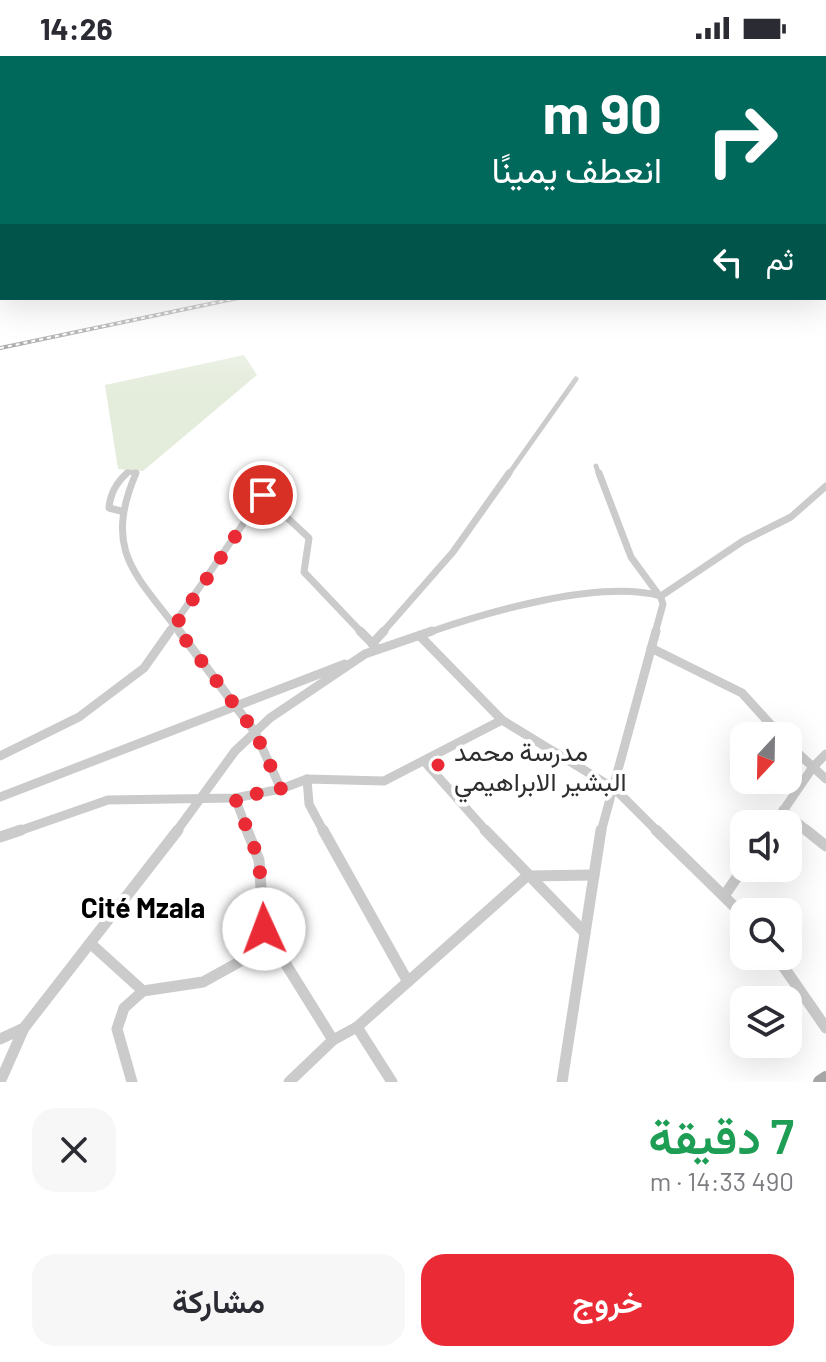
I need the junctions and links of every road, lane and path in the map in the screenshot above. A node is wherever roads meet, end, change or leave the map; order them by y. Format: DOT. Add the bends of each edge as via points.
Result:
graph roads {
  1 [pos="576,379"];
  2 [pos="596,466"];
  3 [pos="826,486"];
  4 [pos="121,511"];
  5 [pos="661,596"];
  6 [pos="175,626"];
  7 [pos="420,636"];
  8 [pos="375,646"];
  9 [pos="651,648"];
  10 [pos="355,660"];
  11 [pos="236,708"];
  12 [pos="502,720"];
  13 [pos="768,722"];
  14 [pos="255,732"];
  15 [pos="826,754"];
  16 [pos="0,756"];
  17 [pos="802,757"];
  18 [pos="424,761"];
  19 [pos="813,767"];
  20 [pos="307,779"];
  21 [pos="826,779"];
  22 [pos="281,789"];
  23 [pos="615,789"];
  24 [pos="0,797"];
  25 [pos="203,797"];
  26 [pos="235,798"];
  27 [pos="783,810"];
  28 [pos="802,826"];
  29 [pos="0,837"];
  30 [pos="826,846"];
  31 [pos="594,875"];
  32 [pos="527,876"];
  33 [pos="734,882"];
  34 [pos="724,896"];
  35 [pos="730,902"];
  36 [pos="264,929"];
  37 [pos="585,933"];
  38 [pos="90,943"];
  39 [pos="786,970"];
  40 [pos="408,982"];
  41 [pos="143,991"];
  42 [pos="357,1027"];
  43 [pos="24,1028"];
  44 [pos="826,1028"];
  45 [pos="0,1039"];
  46 [pos="333,1040"];
  47 [pos="826,1078"];
  48 [pos="0,1082"];
  49 [pos="132,1082"];
  50 [pos="289,1082"];
  51 [pos="392,1082"];
  52 [pos="562,1082"];
  53 [pos="820,1082"];
  1 -- 8 [label="street" via="453,552"];
  2 -- 5 [label="street" via="630,555"];
  3 -- 5 [label="street" via="791,517 743,541"];
  4 -- 4 [label="street" via="124,498 136,473 123,476 110,499 109,508"];
  4 -- 6 [label="street" via="121,550"];
  5 -- 7 [label="street" via="639,590 597,591 472,617"];
  5 -- 9 [label="street"];
  6 -- 8 [label="street" via="263,495 309,538 304,572"];
  6 -- 11 [label="street"];
  6 -- 16 [label="street" via="144,668 90,709"];
  7 -- 8 [label="street"];
  7 -- 12 [label="street"];
  8 -- 10 [label="street"];
  9 -- 13 [label="street" via="742,693"];
  9 -- 23 [label="street"];
  10 -- 11 [label="street"];
  10 -- 14 [label="street"];
  11 -- 14 [label="street"];
  11 -- 24 [label="street"];
  12 -- 18 [label="street"];
  12 -- 23 [label="street"];
  14 -- 22 [label="street"];
  14 -- 25 [label="street"];
  15 -- 19 [label="street"];
  17 -- 19 [label="street"];
  18 -- 20 [label="street" via="384,781"];
  18 -- 32 [label="street"];
  19 -- 21 [label="street"];
  19 -- 27 [label="street"];
  20 -- 22 [label="street"];
  20 -- 40 [label="street" via="309,804"];
  22 -- 26 [label="street"];
  23 -- 31 [label="street"];
  23 -- 34 [label="street"];
  25 -- 26 [label="street"];
  25 -- 29 [label="street" via="108,800"];
  25 -- 38 [label="street"];
  26 -- 36 [label="street" via="259,860"];
  28 -- 30 [label="street"];
  31 -- 32 [label="street"];
  31 -- 37 [label="street"];
  32 -- 37 [label="street"];
  32 -- 40 [label="street"];
  33 -- 34 [label="street"];
  34 -- 35 [label="street"];
  36 -- 41 [label="street" via="241,961 203,982"];
  36 -- 46 [label="street"];
  37 -- 52 [label="street"];
  38 -- 41 [label="street"];
  38 -- 43 [label="street"];
  39 -- 44 [label="street"];
  40 -- 42 [label="street"];
  41 -- 49 [label="street" via="124,1008 117,1029"];
  42 -- 46 [label="street"];
  42 -- 51 [label="street"];
  43 -- 45 [label="street"];
  43 -- 48 [label="street"];
  46 -- 50 [label="street"];
  47 -- 53 [label="main road"];
}
